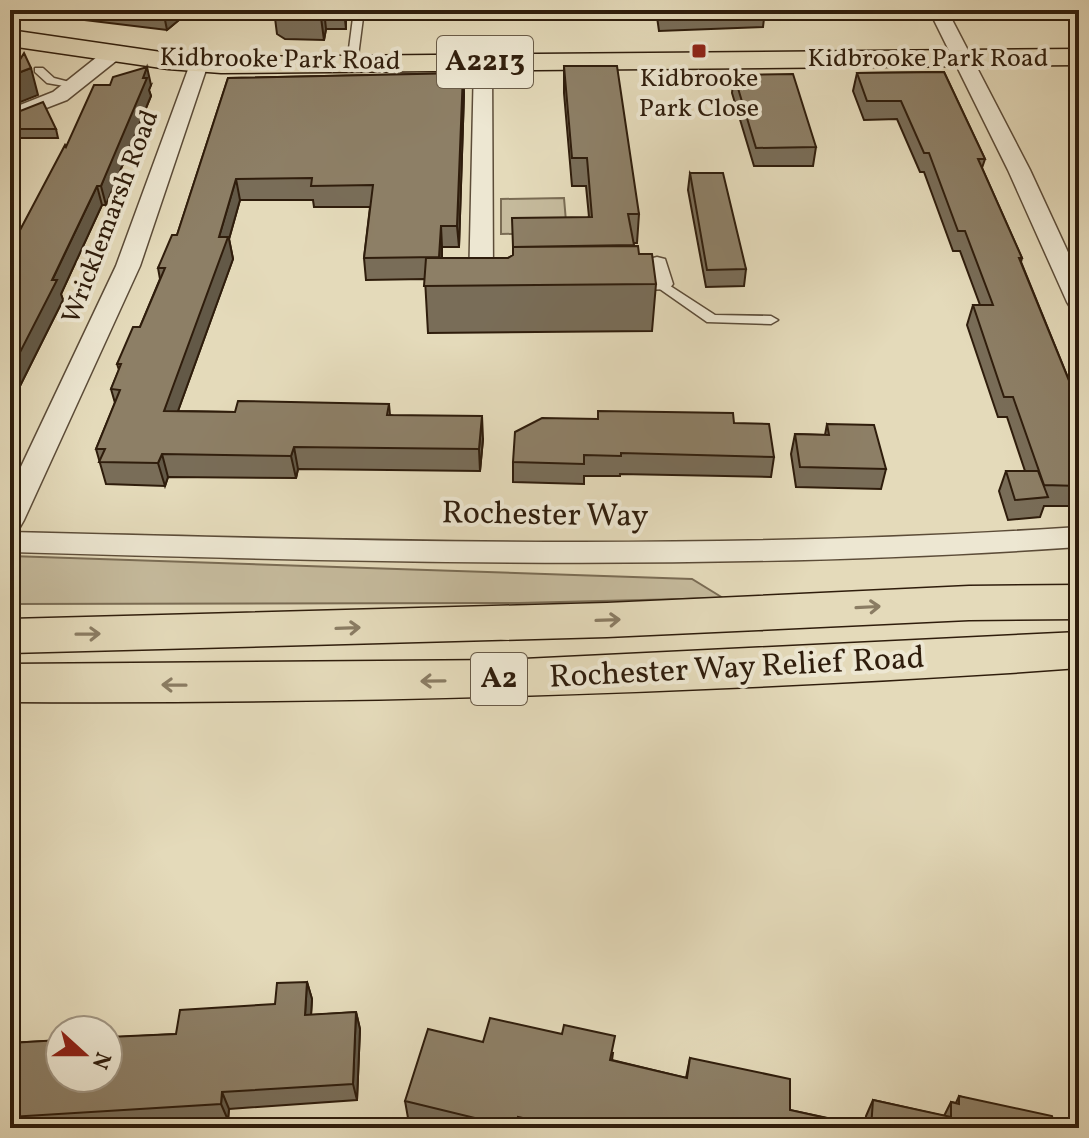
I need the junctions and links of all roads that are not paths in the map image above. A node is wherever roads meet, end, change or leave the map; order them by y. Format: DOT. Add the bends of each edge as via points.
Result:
graph roads {
  1 [pos="359,10"];
  2 [pos="938,10"];
  3 [pos="13,50"];
  4 [pos="114,53"];
  5 [pos="1079,57"];
  6 [pos="963,58"];
  7 [pos="483,62"];
  8 [pos="199,64"];
  9 [pos="352,64"];
  10 [pos="39,70"];
  11 [pos="76,85"];
  12 [pos="10,116"];
  13 [pos="659,274"];
  14 [pos="586,285"];
  15 [pos="511,286"];
  16 [pos="1079,302"];
  17 [pos="771,320"];
  18 [pos="10,520"];
  19 [pos="1079,537"];
  20 [pos="10,542"];
  21 [pos="1079,587"];
  22 [pos="1079,602"];
  23 [pos="969,603"];
  24 [pos="10,636"];
  25 [pos="1079,650"];
  26 [pos="987,658"];
  27 [pos="1079,660"];
  28 [pos="10,683"];
  1 -- 9 [label="lane"];
  2 -- 6 [label="street"];
  3 -- 4 [label="main road, Kidbrooke Park Road / A2213"];
  4 -- 8 [label="main road, Kidbrooke Park Road / A2213"];
  4 -- 11 [label="street"];
  5 -- 6 [label="main road, Kidbrooke Park Road / A2213"];
  6 -- 7 [label="main road, Kidbrooke Park Road / A2213"];
  6 -- 16 [label="street"];
  7 -- 9 [label="main road, Kidbrooke Park Road / A2213"];
  7 -- 15 [label="street" via="481,286"];
  8 -- 9 [label="main road, Kidbrooke Park Road / A2213"];
  8 -- 18 [label="street, Wricklemarsh Road" via="128,266"];
  10 -- 11 [label="lane" via="51,81"];
  11 -- 12 [label="street"];
  13 -- 14 [label="street"];
  13 -- 17 [label="lane" via="712,319"];
  19 -- 20 [label="street, Rochester Way" via="819,554"];
  21 -- 23 [label="main road, A2"];
  22 -- 23 [label="main road, Rochester Way Relief Road"];
  24 -- 23 [label="main road, Rochester Way Relief Road / A2, one-way" via="592,621"];
  25 -- 26 [label="main road, Rochester Way Relief Road"];
  26 -- 27 [label="main road, A2"];
  26 -- 28 [label="main road, Rochester Way Relief Road / A2, one-way" via="573,678"];
}
